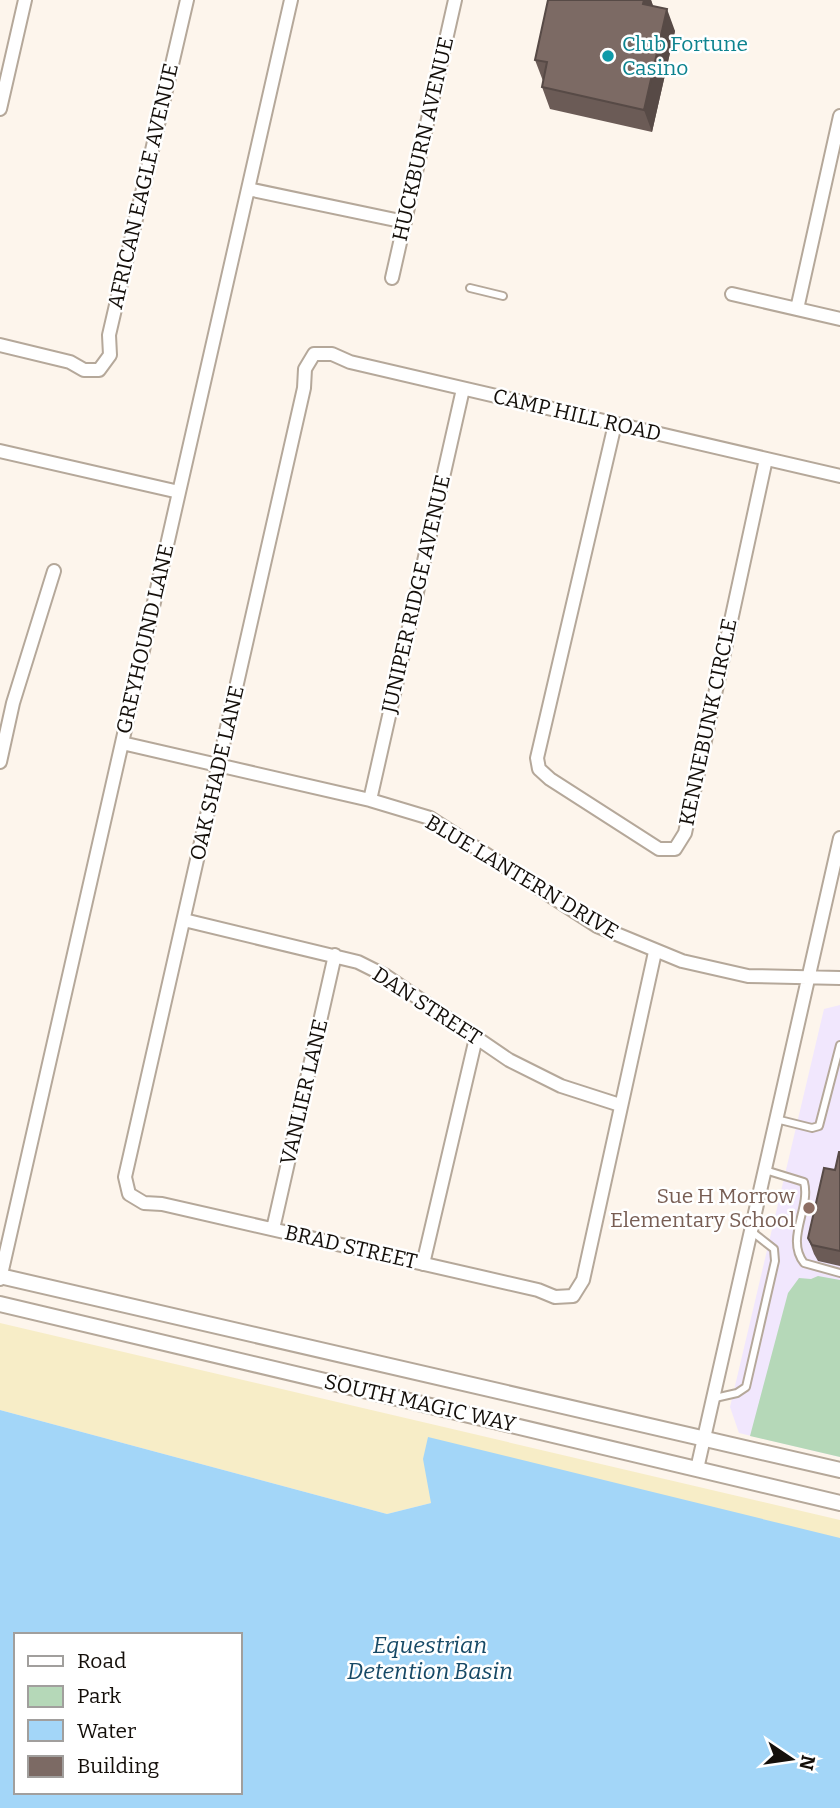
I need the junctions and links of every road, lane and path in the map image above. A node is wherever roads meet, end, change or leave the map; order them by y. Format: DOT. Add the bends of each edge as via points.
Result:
graph roads {
  1 [pos="25,0"];
  2 [pos="187,0"];
  3 [pos="291,0"];
  4 [pos="455,0"];
  5 [pos="0,109"];
  6 [pos="840,116"];
  7 [pos="247,190"];
  8 [pos="405,222"];
  9 [pos="392,278"];
  10 [pos="470,288"];
  11 [pos="732,294"];
  12 [pos="503,296"];
  13 [pos="797,309"];
  14 [pos="840,319"];
  15 [pos="0,345"];
  16 [pos="314,354"];
  17 [pos="463,388"];
  18 [pos="615,424"];
  19 [pos="0,451"];
  20 [pos="766,459"];
  21 [pos="840,476"];
  22 [pos="179,492"];
  23 [pos="54,571"];
  24 [pos="122,743"];
  25 [pos="0,762"];
  26 [pos="218,765"];
  27 [pos="370,800"];
  28 [pos="840,838"];
  29 [pos="184,920"];
  30 [pos="655,952"];
  31 [pos="335,955"];
  32 [pos="840,978"];
  33 [pos="808,980"];
  34 [pos="476,1038"];
  35 [pos="840,1045"];
  36 [pos="620,1105"];
  37 [pos="776,1119"];
  38 [pos="765,1170"];
  39 [pos="129,1194"];
  40 [pos="273,1229"];
  41 [pos="751,1231"];
  42 [pos="423,1264"];
  43 [pos="840,1273"];
  44 [pos="0,1277"];
  45 [pos="0,1304"];
  46 [pos="713,1398"];
  47 [pos="705,1438"];
  48 [pos="697,1469"];
  49 [pos="840,1470"];
  50 [pos="840,1503"];
  1 -- 5 [label="street"];
  2 -- 15 [label="street, AFRICAN EAGLE AVENUE" via="109,335 110,355 99,370 84,370 70,362"];
  3 -- 7 [label="street, GREYHOUND LANE"];
  4 -- 8 [label="street, HUCKBURN AVENUE"];
  6 -- 13 [label="street"];
  7 -- 8 [label="street"];
  7 -- 22 [label="street, GREYHOUND LANE"];
  8 -- 9 [label="street, HUCKBURN AVENUE"];
  10 -- 12 [label="lane"];
  11 -- 13 [label="street"];
  13 -- 14 [label="street"];
  16 -- 17 [label="street, CAMP HILL ROAD" via="332,354"];
  16 -- 26 [label="street, OAK SHADE LANE" via="305,369"];
  17 -- 18 [label="street, CAMP HILL ROAD"];
  17 -- 27 [label="street, JUNIPER RIDGE AVENUE"];
  18 -- 20 [label="street, CAMP HILL ROAD"];
  18 -- 20 [label="street, KENNEBUNK CIRCLE" via="537,758 539,769 550,779 659,849 675,849 685,833"];
  19 -- 22 [label="street"];
  20 -- 21 [label="street, CAMP HILL ROAD"];
  22 -- 24 [label="street, GREYHOUND LANE"];
  23 -- 25 [label="street" via="13,703"];
  24 -- 26 [label="street, BLUE LANTERN DRIVE"];
  24 -- 44 [label="street, GREYHOUND LANE"];
  26 -- 27 [label="street, BLUE LANTERN DRIVE"];
  26 -- 29 [label="street, OAK SHADE LANE"];
  27 -- 30 [label="street, BLUE LANTERN DRIVE" via="430,818 597,926"];
  28 -- 33 [label="street"];
  29 -- 31 [label="street, DAN STREET"];
  29 -- 39 [label="street, OAK SHADE LANE" via="125,1177"];
  30 -- 33 [label="street, BLUE LANTERN DRIVE" via="719,971"];
  30 -- 36 [label="street"];
  31 -- 34 [label="street, DAN STREET" via="375,970"];
  31 -- 40 [label="street, VANLIER LANE"];
  32 -- 33 [label="street, BLUE LANTERN DRIVE"];
  33 -- 37 [label="street"];
  34 -- 36 [label="street, DAN STREET" via="561,1086"];
  34 -- 42 [label="street"];
  35 -- 37 [label="lane" via="822,1122 812,1128"];
  36 -- 42 [label="street, BRAD STREET" via="583,1280 573,1296 555,1297"];
  37 -- 38 [label="street"];
  38 -- 41 [label="street"];
  38 -- 43 [label="lane" via="804,1182 796,1242 800,1258"];
  39 -- 40 [label="street, BRAD STREET" via="144,1203"];
  40 -- 42 [label="street, BRAD STREET"];
  41 -- 46 [label="street"];
  41 -- 46 [label="lane" via="774,1249 772,1273 746,1387"];
  44 -- 47 [label="street, SOUTH MAGIC WAY"];
  45 -- 48 [label="street, SOUTH MAGIC WAY"];
  46 -- 47 [label="street"];
  47 -- 48 [label="street"];
  47 -- 49 [label="street, SOUTH MAGIC WAY"];
  48 -- 50 [label="street, SOUTH MAGIC WAY"];
}
